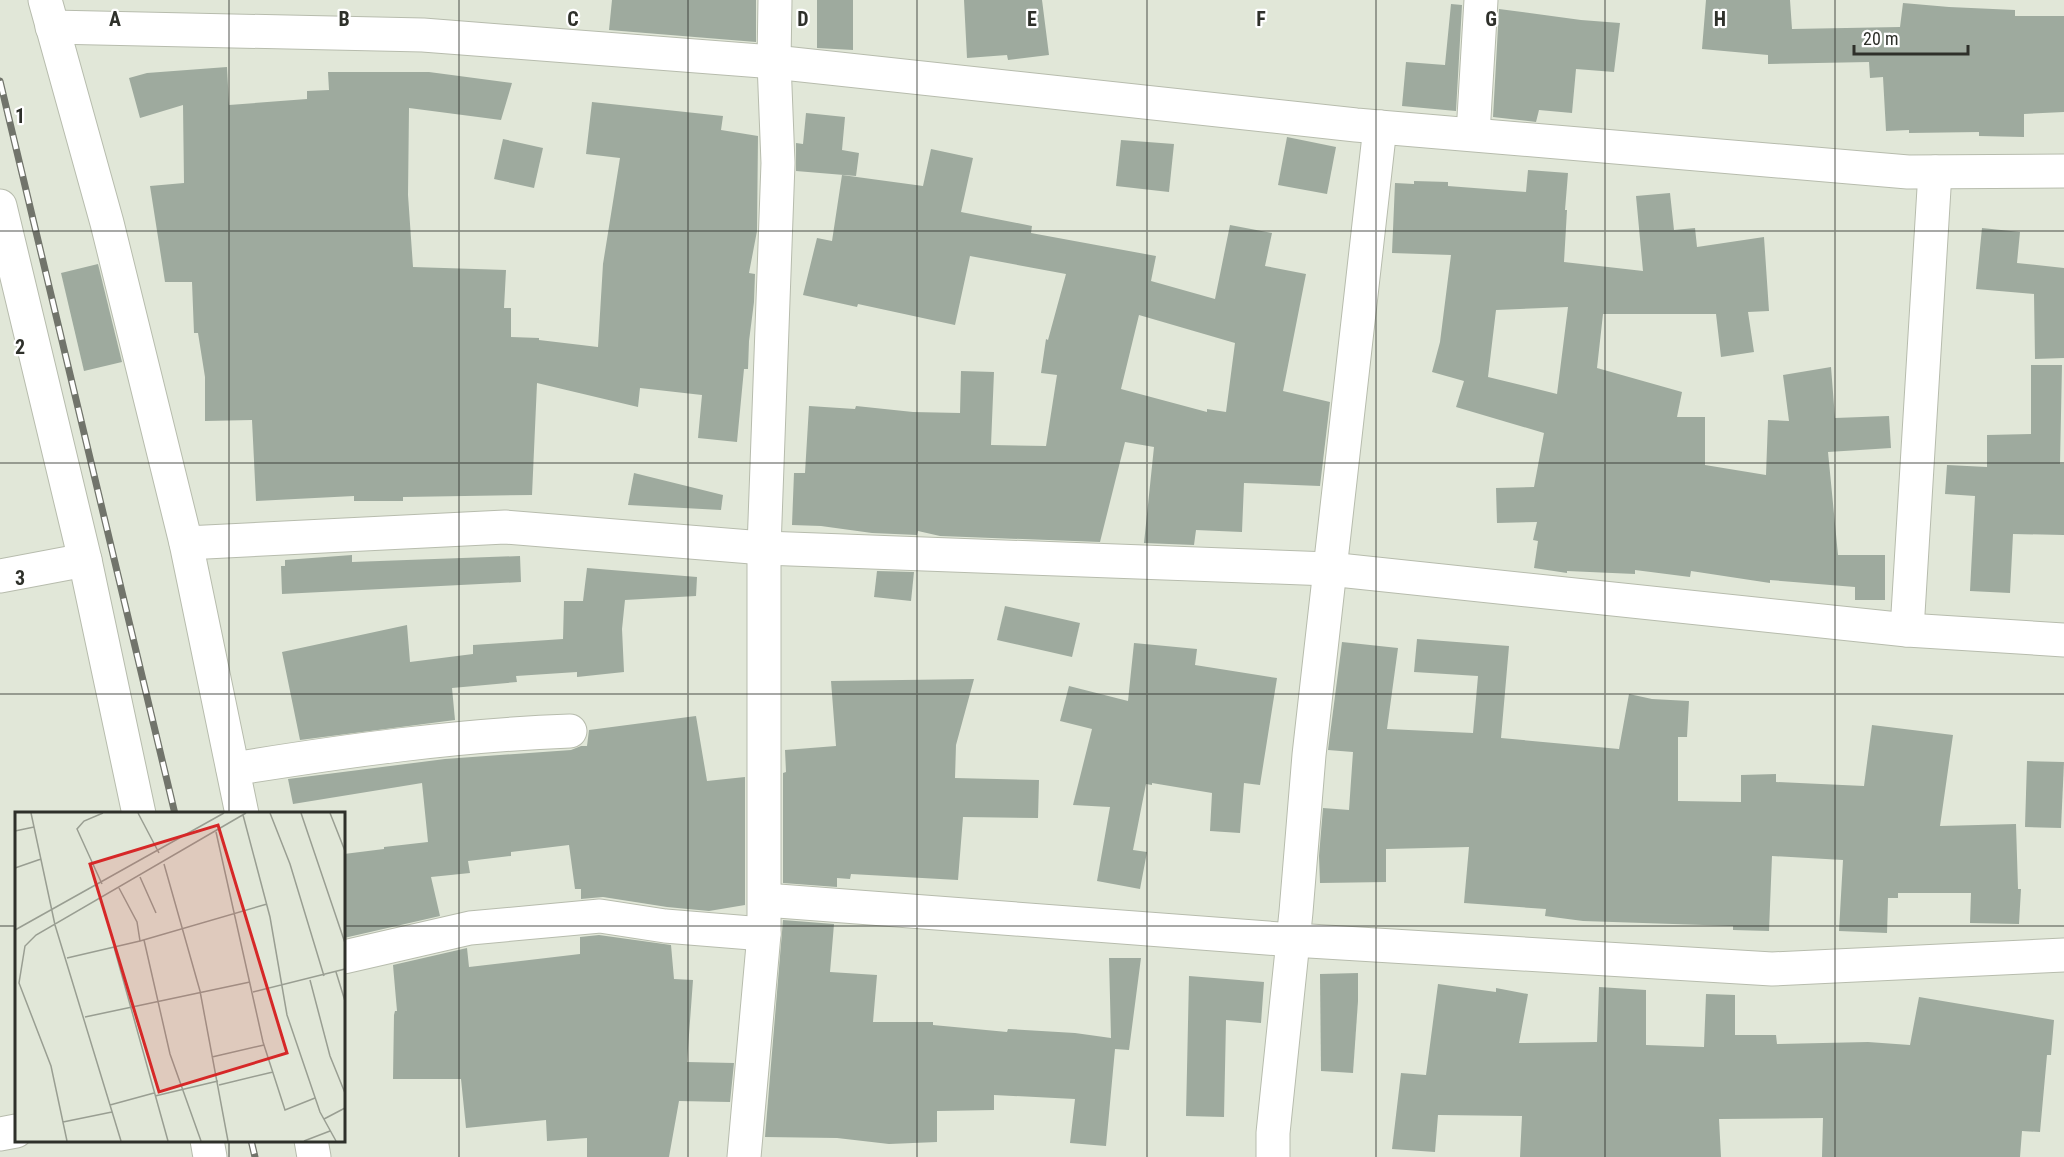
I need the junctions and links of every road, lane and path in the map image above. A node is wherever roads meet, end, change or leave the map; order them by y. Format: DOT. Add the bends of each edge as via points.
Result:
graph roads {
  1 [pos="775,0"];
  2 [pos="1481,0"];
  3 [pos="48,13"];
  4 [pos="774,62"];
  5 [pos="1380,127"];
  6 [pos="1473,135"];
  7 [pos="2064,171"];
  8 [pos="1935,172"];
  9 [pos="0,206"];
  10 [pos="186,543"];
  11 [pos="764,548"];
  12 [pos="85,560"];
  13 [pos="1329,569"];
  14 [pos="0,576"];
  15 [pos="1907,630"];
  16 [pos="2064,640"];
  17 [pos="570,730"];
  18 [pos="233,769"];
  19 [pos="139,812"];
  20 [pos="242,812"];
  21 [pos="765,900"];
  22 [pos="764,934"];
  23 [pos="1293,940"];
  24 [pos="2064,955"];
  25 [pos="345,957"];
  26 [pos="15,1131"];
  27 [pos="0,1134"];
  28 [pos="207,1142"];
  29 [pos="311,1142"];
  30 [pos="210,1157"];
  31 [pos="314,1157"];
  32 [pos="744,1157"];
  33 [pos="1273,1157"];
  1 -- 4 [label="street"];
  2 -- 6 [label="street"];
  3 -- 4 [label="street" via="423,35"];
  3 -- 10 [label="street" via="107,223"];
  4 -- 5 [label="street"];
  4 -- 11 [label="street" via="778,163"];
  5 -- 6 [label="street"];
  5 -- 13 [label="street"];
  6 -- 8 [label="street"];
  7 -- 8 [label="street"];
  8 -- 15 [label="street"];
  9 -- 12 [label="street"];
  10 -- 11 [label="street" via="505,527"];
  10 -- 18 [label="street"];
  11 -- 13 [label="street"];
  11 -- 21 [label="street"];
  12 -- 14 [label="street"];
  12 -- 19 [label="street"];
  13 -- 15 [label="street"];
  13 -- 23 [label="street"];
  15 -- 16 [label="street"];
  17 -- 18 [label="street" via="363,749"];
  18 -- 20 [label="street"];
  21 -- 22 [label="street"];
  21 -- 23 [label="street"];
  22 -- 25 [label="street" via="600,916 470,928"];
  22 -- 32 [label="street"];
  23 -- 24 [label="street" via="1772,969"];
  23 -- 33 [label="street"];
  26 -- 27 [label="street"];
  28 -- 30 [label="street"];
  29 -- 31 [label="street"];
}
